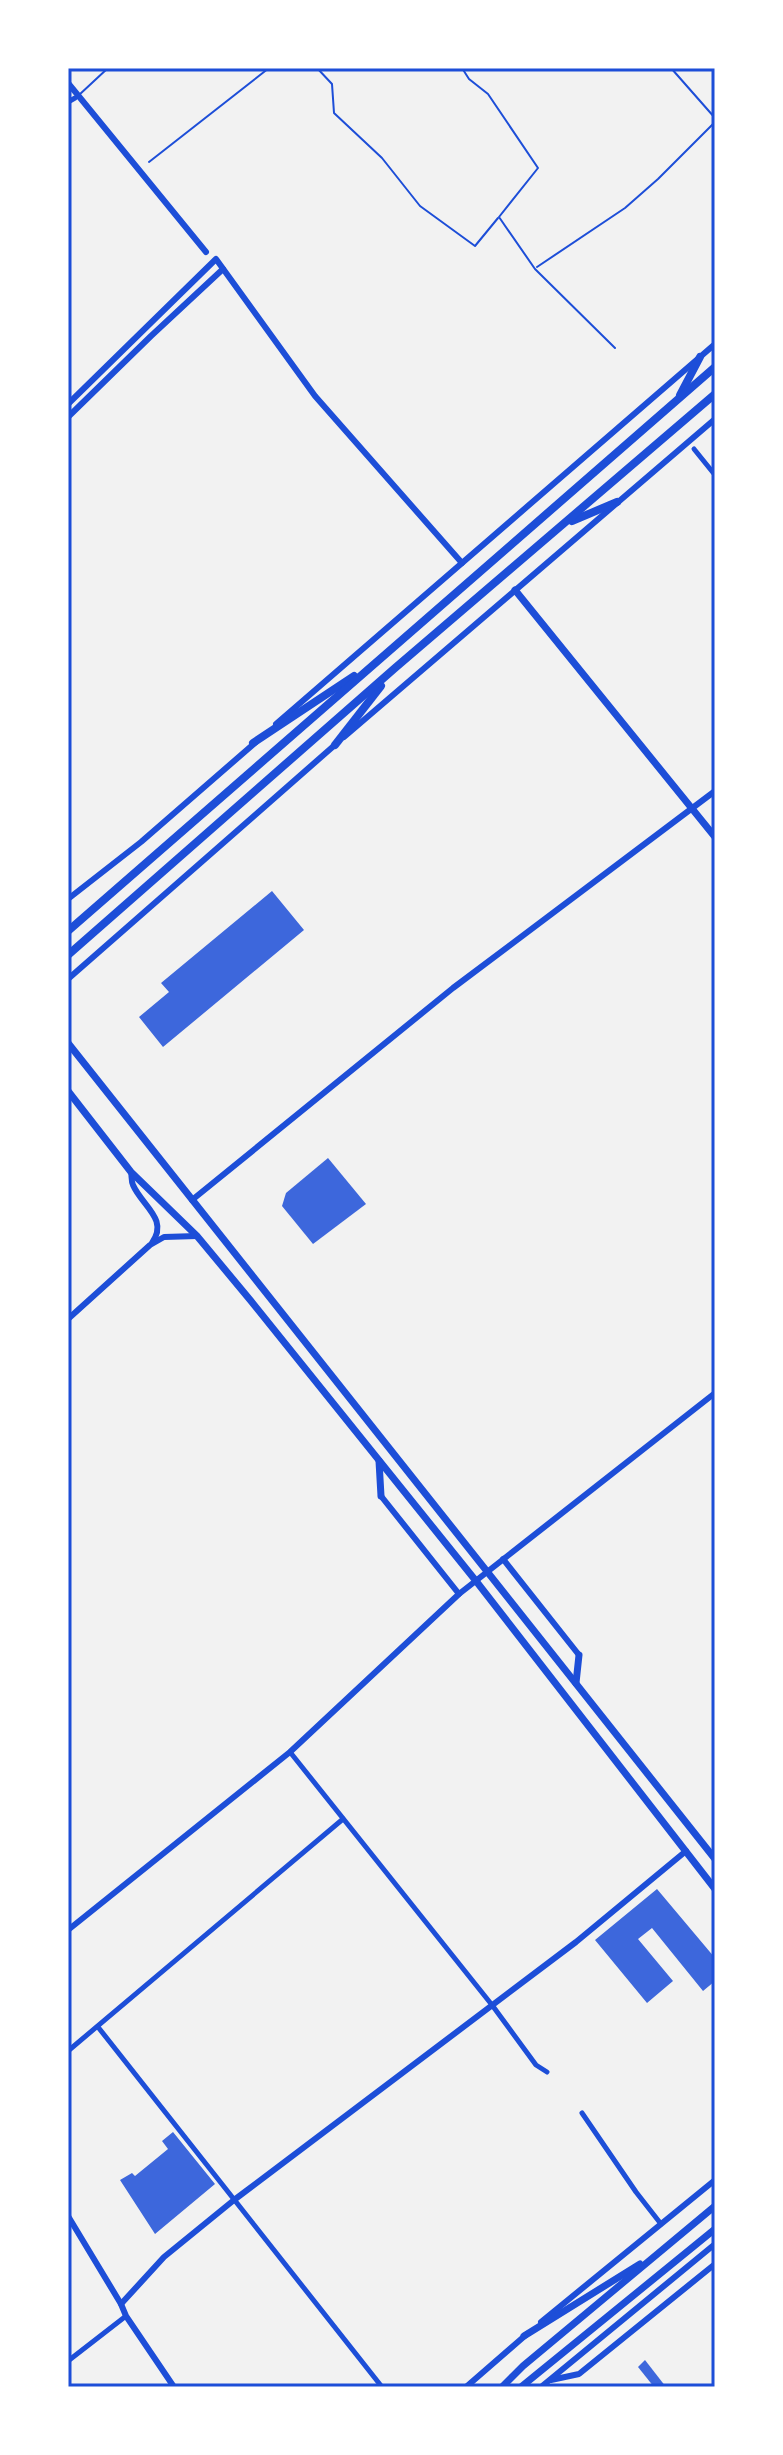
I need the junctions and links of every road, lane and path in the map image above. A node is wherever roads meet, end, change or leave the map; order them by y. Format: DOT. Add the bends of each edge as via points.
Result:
graph roads {
  1 [pos="108,68"];
  2 [pos="269,68"];
  3 [pos="317,68"];
  4 [pos="462,68"];
  5 [pos="671,68"];
  6 [pos="68,83"];
  7 [pos="75,98"];
  8 [pos="68,102"];
  9 [pos="715,120"];
  10 [pos="149,162"];
  11 [pos="499,217"];
  12 [pos="206,252"];
  13 [pos="223,269"];
  14 [pos="535,269"];
  15 [pos="715,344"];
  16 [pos="615,348"];
  17 [pos="700,357"];
  18 [pos="715,367"];
  19 [pos="715,394"];
  20 [pos="678,399"];
  21 [pos="68,404"];
  22 [pos="68,417"];
  23 [pos="715,419"];
  24 [pos="694,449"];
  25 [pos="715,475"];
  26 [pos="617,502"];
  27 [pos="564,524"];
  28 [pos="462,563"];
  29 [pos="515,590"];
  30 [pos="384,655"];
  31 [pos="395,668"];
  32 [pos="253,743"];
  33 [pos="335,745"];
  34 [pos="715,791"];
  35 [pos="692,809"];
  36 [pos="715,837"];
  37 [pos="68,899"];
  38 [pos="68,931"];
  39 [pos="68,955"];
  40 [pos="68,979"];
  41 [pos="68,1043"];
  42 [pos="68,1091"];
  43 [pos="131,1172"];
  44 [pos="192,1200"];
  45 [pos="197,1236"];
  46 [pos="150,1245"];
  47 [pos="68,1319"];
  48 [pos="715,1393"];
  49 [pos="379,1459"];
  50 [pos="381,1496"];
  51 [pos="503,1559"];
  52 [pos="488,1571"];
  53 [pos="476,1581"];
  54 [pos="459,1594"];
  55 [pos="579,1655"];
  56 [pos="576,1683"];
  57 [pos="290,1752"];
  58 [pos="343,1819"];
  59 [pos="686,1851"];
  60 [pos="715,1859"];
  61 [pos="715,1889"];
  62 [pos="68,1930"];
  63 [pos="492,2005"];
  64 [pos="98,2027"];
  65 [pos="68,2051"];
  66 [pos="547,2072"];
  67 [pos="582,2113"];
  68 [pos="715,2180"];
  69 [pos="234,2200"];
  70 [pos="715,2206"];
  71 [pos="68,2216"];
  72 [pos="661,2224"];
  73 [pos="715,2229"];
  74 [pos="715,2244"];
  75 [pos="666,2248"];
  76 [pos="715,2264"];
  77 [pos="121,2304"];
  78 [pos="126,2316"];
  79 [pos="524,2336"];
  80 [pos="68,2361"];
  81 [pos="547,2381"];
  82 [pos="174,2387"];
  83 [pos="382,2387"];
  84 [pos="466,2387"];
  85 [pos="502,2387"];
  86 [pos="521,2387"];
  87 [pos="541,2387"];
  1 -- 7 [label="lane"];
  2 -- 10 [label="lane"];
  3 -- 11 [label="lane" via="332,84 334,113 382,158 420,206 475,246"];
  4 -- 11 [label="lane" via="488,94 538,168"];
  5 -- 9 [label="lane"];
  6 -- 12 [label="street"];
  7 -- 8 [label="street"];
  9 -- 14 [label="lane" via="625,208"];
  11 -- 14 [label="lane"];
  13 -- 21 [label="street" via="216,259"];
  13 -- 22 [label="street"];
  13 -- 28 [label="street" via="315,396"];
  14 -- 16 [label="lane"];
  15 -- 17 [label="street"];
  17 -- 20 [label="highway"];
  17 -- 28 [label="street"];
  18 -- 20 [label="highway"];
  19 -- 27 [label="highway"];
  20 -- 30 [label="highway"];
  23 -- 26 [label="street"];
  24 -- 25 [label="street"];
  26 -- 27 [label="highway"];
  26 -- 29 [label="street"];
  27 -- 31 [label="highway"];
  28 -- 32 [label="street"];
  29 -- 33 [label="street"];
  29 -- 35 [label="main road"];
  30 -- 32 [label="highway"];
  30 -- 38 [label="highway"];
  31 -- 33 [label="highway"];
  31 -- 39 [label="highway"];
  32 -- 37 [label="street"];
  33 -- 40 [label="street"];
  34 -- 35 [label="street"];
  35 -- 36 [label="main road"];
  35 -- 44 [label="street" via="453,988"];
  41 -- 44 [label="main road"];
  42 -- 43 [label="main road"];
  43 -- 45 [label="main road"];
  43 -- 46 [label="street" via="133,1185 159,1225"];
  44 -- 52 [label="main road"];
  45 -- 46 [label="street" via="164,1237"];
  45 -- 49 [label="main road"];
  46 -- 47 [label="street"];
  48 -- 51 [label="street"];
  49 -- 50 [label="main road"];
  49 -- 53 [label="main road"];
  50 -- 54 [label="street"];
  51 -- 52 [label="street"];
  51 -- 55 [label="street"];
  52 -- 53 [label="street"];
  52 -- 56 [label="main road"];
  53 -- 54 [label="street"];
  53 -- 59 [label="main road"];
  54 -- 57 [label="street"];
  55 -- 56 [label="main road"];
  56 -- 60 [label="main road"];
  57 -- 58 [label="street"];
  57 -- 62 [label="street"];
  58 -- 63 [label="street"];
  58 -- 64 [label="street"];
  59 -- 61 [label="main road"];
  59 -- 63 [label="street"];
  63 -- 66 [label="street" via="536,2065"];
  63 -- 69 [label="street"];
  64 -- 65 [label="street"];
  64 -- 69 [label="street"];
  67 -- 72 [label="street"];
  68 -- 72 [label="street"];
  69 -- 77 [label="street" via="164,2257"];
  69 -- 83 [label="street"];
  70 -- 75 [label="main road"];
  71 -- 77 [label="street"];
  72 -- 79 [label="street"];
  73 -- 86 [label="main road"];
  74 -- 81 [label="street"];
  75 -- 79 [label="main road"];
  75 -- 85 [label="main road"];
  76 -- 81 [label="street" via="579,2374"];
  77 -- 78 [label="street"];
  78 -- 80 [label="street"];
  78 -- 82 [label="street"];
  79 -- 84 [label="street"];
  81 -- 87 [label="street"];
}
